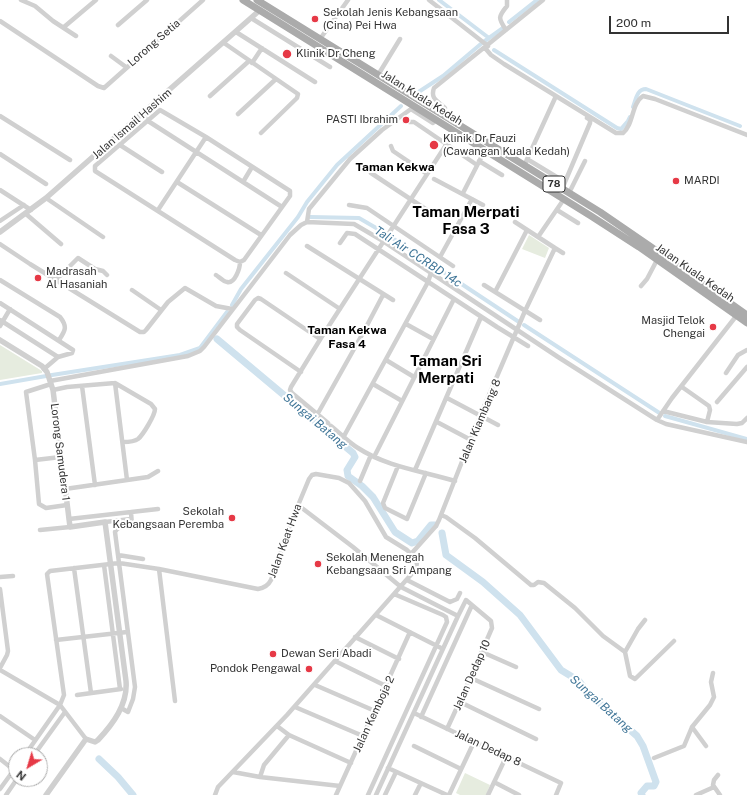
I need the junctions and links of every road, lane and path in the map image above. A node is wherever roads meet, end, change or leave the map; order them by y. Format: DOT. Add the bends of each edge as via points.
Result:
graph roads {
  1 [pos="21,0"];
  2 [pos="96,0"];
  3 [pos="147,0"];
  4 [pos="203,0"];
  5 [pos="243,0"];
  6 [pos="257,0"];
  7 [pos="348,0"];
  8 [pos="429,0"];
  9 [pos="507,0"];
  10 [pos="543,0"];
  11 [pos="260,10"];
  12 [pos="251,18"];
  13 [pos="0,21"];
  14 [pos="118,26"];
  15 [pos="64,27"];
  16 [pos="506,30"];
  17 [pos="236,32"];
  18 [pos="76,36"];
  19 [pos="400,39"];
  20 [pos="224,42"];
  21 [pos="319,43"];
  22 [pos="484,46"];
  23 [pos="262,48"];
  24 [pos="311,55"];
  25 [pos="111,56"];
  26 [pos="250,62"];
  27 [pos="126,67"];
  28 [pos="330,67"];
  29 [pos="378,75"];
  30 [pos="276,79"];
  31 [pos="315,82"];
  32 [pos="397,91"];
  33 [pos="210,96"];
  34 [pos="556,96"];
  35 [pos="417,104"];
  36 [pos="238,114"];
  37 [pos="142,115"];
  38 [pos="0,116"];
  39 [pos="444,116"];
  40 [pos="587,118"];
  41 [pos="436,120"];
  42 [pos="148,121"];
  43 [pos="409,122"];
  44 [pos="454,131"];
  45 [pos="261,133"];
  46 [pos="747,135"];
  47 [pos="206,137"];
  48 [pos="120,144"];
  49 [pos="446,144"];
  50 [pos="391,146"];
  51 [pos="485,150"];
  52 [pos="197,152"];
  53 [pos="0,154"];
  54 [pos="70,160"];
  55 [pos="585,160"];
  56 [pos="516,161"];
  57 [pos="478,163"];
  58 [pos="526,163"];
  59 [pos="252,167"];
  60 [pos="162,172"];
  61 [pos="371,173"];
  62 [pos="427,174"];
  63 [pos="502,175"];
  64 [pos="434,179"];
  65 [pos="177,182"];
  66 [pos="243,182"];
  67 [pos="46,184"];
  68 [pos="563,186"];
  69 [pos="0,190"];
  70 [pos="463,194"];
  71 [pos="567,196"];
  72 [pos="46,198"];
  73 [pos="472,199"];
  74 [pos="411,200"];
  75 [pos="24,205"];
  76 [pos="349,205"];
  77 [pos="484,205"];
  78 [pos="282,207"];
  79 [pos="31,210"];
  80 [pos="158,210"];
  81 [pos="557,210"];
  82 [pos="26,214"];
  83 [pos="433,214"];
  84 [pos="0,221"];
  85 [pos="307,222"];
  86 [pos="515,222"];
  87 [pos="578,223"];
  88 [pos="394,225"];
  89 [pos="527,230"];
  90 [pos="0,232"];
  91 [pos="261,236"];
  92 [pos="103,237"];
  93 [pos="538,238"];
  94 [pos="385,239"];
  95 [pos="340,243"];
  96 [pos="0,244"];
  97 [pos="61,244"];
  98 [pos="307,246"];
  99 [pos="553,247"];
  100 [pos="378,249"];
  101 [pos="564,253"];
  102 [pos="440,257"];
  103 [pos="657,260"];
  104 [pos="240,262"];
  105 [pos="453,266"];
  106 [pos="286,273"];
  107 [pos="431,273"];
  108 [pos="107,275"];
  109 [pos="216,275"];
  110 [pos="0,280"];
  111 [pos="56,280"];
  112 [pos="359,280"];
  113 [pos="428,282"];
  114 [pos="484,285"];
  115 [pos="641,286"];
  116 [pos="708,287"];
  117 [pos="132,290"];
  118 [pos="495,292"];
  119 [pos="383,295"];
  120 [pos="454,299"];
  121 [pos="393,300"];
  122 [pos="0,303"];
  123 [pos="10,309"];
  124 [pos="232,309"];
  125 [pos="340,309"];
  126 [pos="161,310"];
  127 [pos="525,311"];
  128 [pos="730,311"];
  129 [pos="737,315"];
  130 [pos="747,315"];
  131 [pos="481,317"];
  132 [pos="540,320"];
  133 [pos="1,322"];
  134 [pos="747,323"];
  135 [pos="406,324"];
  136 [pos="518,330"];
  137 [pos="514,338"];
  138 [pos="320,339"];
  139 [pos="433,339"];
  140 [pos="0,340"];
  141 [pos="59,340"];
  142 [pos="528,346"];
  143 [pos="747,350"];
  144 [pos="58,357"];
  145 [pos="386,360"];
  146 [pos="747,367"];
  147 [pos="301,372"];
  148 [pos="726,373"];
  149 [pos="48,377"];
  150 [pos="414,377"];
  151 [pos="115,383"];
  152 [pos="372,384"];
  153 [pos="82,386"];
  154 [pos="682,387"];
  155 [pos="53,390"];
  156 [pos="447,398"];
  157 [pos="402,401"];
  158 [pos="717,402"];
  159 [pos="664,411"];
  160 [pos="317,415"];
  161 [pos="480,416"];
  162 [pos="747,418"];
  163 [pos="657,420"];
  164 [pos="437,422"];
  165 [pos="707,422"];
  166 [pos="498,425"];
  167 [pos="344,436"];
  168 [pos="471,440"];
  169 [pos="122,442"];
  170 [pos="747,442"];
  171 [pos="372,456"];
  172 [pos="61,457"];
  173 [pos="35,460"];
  174 [pos="398,466"];
  175 [pos="415,470"];
  176 [pos="158,471"];
  177 [pos="426,473"];
  178 [pos="127,480"];
  179 [pos="360,481"];
  180 [pos="455,481"];
  181 [pos="95,485"];
  182 [pos="65,489"];
  183 [pos="67,505"];
  184 [pos="298,505"];
  185 [pos="158,508"];
  186 [pos="131,512"];
  187 [pos="444,518"];
  188 [pos="69,519"];
  189 [pos="132,519"];
  190 [pos="105,522"];
  191 [pos="70,526"];
  192 [pos="40,530"];
  193 [pos="410,554"];
  194 [pos="118,555"];
  195 [pos="142,558"];
  196 [pos="119,563"];
  197 [pos="110,564"];
  198 [pos="104,565"];
  199 [pos="74,568"];
  200 [pos="159,569"];
  201 [pos="13,576"];
  202 [pos="0,577"];
  203 [pos="406,580"];
  204 [pos="401,587"];
  205 [pos="0,589"];
  206 [pos="460,593"];
  207 [pos="394,594"];
  208 [pos="432,594"];
  209 [pos="429,600"];
  210 [pos="450,602"];
  211 [pos="472,605"];
  212 [pos="446,609"];
  213 [pos="376,615"];
  214 [pos="458,616"];
  215 [pos="645,620"];
  216 [pos="2,625"];
  217 [pos="128,632"];
  218 [pos="410,632"];
  219 [pos="120,633"];
  220 [pos="113,634"];
  221 [pos="83,637"];
  222 [pos="355,637"];
  223 [pos="56,640"];
  224 [pos="674,642"];
  225 [pos="436,645"];
  226 [pos="443,649"];
  227 [pos="482,652"];
  228 [pos="625,652"];
  229 [pos="399,660"];
  230 [pos="335,661"];
  231 [pos="516,667"];
  232 [pos="0,669"];
  233 [pos="713,673"];
  234 [pos="471,678"];
  235 [pos="315,685"];
  236 [pos="386,686"];
  237 [pos="127,688"];
  238 [pos="120,689"];
  239 [pos="91,693"];
  240 [pos="77,695"];
  241 [pos="175,701"];
  242 [pos="460,702"];
  243 [pos="60,705"];
  244 [pos="295,707"];
  245 [pos="121,708"];
  246 [pos="539,709"];
  247 [pos="375,711"];
  248 [pos="65,712"];
  249 [pos="414,713"];
  250 [pos="0,716"];
  251 [pos="421,717"];
  252 [pos="277,726"];
  253 [pos="692,727"];
  254 [pos="447,729"];
  255 [pos="289,735"];
  256 [pos="363,736"];
  257 [pos="86,739"];
  258 [pos="536,739"];
  259 [pos="35,740"];
  260 [pos="474,742"];
  261 [pos="414,746"];
  262 [pos="706,746"];
  263 [pos="30,747"];
  264 [pos="40,747"];
  265 [pos="506,757"];
  266 [pos="654,758"];
  267 [pos="351,763"];
  268 [pos="388,768"];
  269 [pos="461,769"];
  270 [pos="233,772"];
  271 [pos="396,772"];
  272 [pos="718,775"];
  273 [pos="260,777"];
  274 [pos="8,778"];
  275 [pos="494,782"];
  276 [pos="421,783"];
  277 [pos="340,786"];
  278 [pos="714,787"];
  279 [pos="0,789"];
  280 [pos="46,795"];
  281 [pos="215,795"];
  282 [pos="336,795"];
  283 [pos="368,795"];
  284 [pos="376,795"];
  285 [pos="385,795"];
  286 [pos="415,795"];
  287 [pos="448,795"];
  288 [pos="488,795"];
  289 [pos="519,795"];
  290 [pos="556,795"];
  291 [pos="696,795"];
  292 [pos="720,795"];
  1 -- 15 [label="street" via="35,6"];
  2 -- 15 [label="street"];
  3 -- 14 [label="street"];
  4 -- 27 [label="street, Lorong Setia"];
  5 -- 11 [label="main road, Jalan Kuala Kedah / 78"];
  6 -- 21 [label="main road, Jalan Kuala Kedah / 78"];
  7 -- 21 [label="street"];
  8 -- 22 [label="street"];
  9 -- 16 [label="street" via="507,6 500,16"];
  10 -- 16 [label="street"];
  11 -- 12 [label="street, Jalan Ismail Hashim"];
  11 -- 21 [label="main road, Jalan Kuala Kedah / 78"];
  12 -- 17 [label="street, Jalan Ismail Hashim"];
  12 -- 24 [label="street"];
  13 -- 27 [label="street, Lorong Setia" via="98,86 106,87"];
  15 -- 18 [label="street"];
  16 -- 22 [label="street"];
  17 -- 20 [label="street, Jalan Ismail Hashim"];
  17 -- 23 [label="street"];
  19 -- 29 [label="street"];
  20 -- 26 [label="street"];
  20 -- 37 [label="street, Jalan Ismail Hashim"];
  21 -- 24 [label="street"];
  21 -- 29 [label="main road, Jalan Kuala Kedah / 78"];
  21 -- 32 [label="main road, Jalan Kuala Kedah / 78"];
  22 -- 34 [label="street" via="491,55"];
  22 -- 39 [label="street" via="434,88 432,96 445,108"];
  23 -- 26 [label="street"];
  23 -- 31 [label="street"];
  24 -- 28 [label="street"];
  25 -- 27 [label="street"];
  26 -- 30 [label="street"];
  26 -- 33 [label="street"];
  29 -- 32 [label="main road, Jalan Kuala Kedah / 78"];
  30 -- 36 [label="street"];
  30 -- 45 [label="street" via="298,93 298,96"];
  32 -- 35 [label="main road, Jalan Kuala Kedah / 78"];
  34 -- 46 [label="street" via="620,134 627,129 637,102 643,96"];
  34 -- 58 [label="street"];
  35 -- 39 [label="main road, Jalan Kuala Kedah / 78"];
  35 -- 41 [label="main road, Jalan Kuala Kedah / 78"];
  37 -- 42 [label="street"];
  37 -- 72 [label="street, Jalan Ismail Hashim"];
  38 -- 54 [label="street"];
  39 -- 56 [label="main road, Jalan Kuala Kedah / 78"];
  40 -- 68 [label="street" via="590,123"];
  41 -- 44 [label="main road, Jalan Kuala Kedah / 78"];
  41 -- 85 [label="street" via="433,123 411,109 382,130 350,159 335,177 309,210"];
  42 -- 47 [label="street" via="162,111"];
  42 -- 48 [label="street"];
  42 -- 52 [label="street"];
  43 -- 49 [label="street" via="414,122"];
  44 -- 49 [label="street"];
  44 -- 51 [label="main road, Jalan Kuala Kedah / 78"];
  47 -- 52 [label="street"];
  47 -- 59 [label="street"];
  48 -- 60 [label="street"];
  48 -- 80 [label="street" via="94,169"];
  49 -- 57 [label="street"];
  49 -- 62 [label="street"];
  50 -- 62 [label="street" via="393,151"];
  51 -- 57 [label="street"];
  51 -- 71 [label="main road, Jalan Kuala Kedah / 78"];
  52 -- 65 [label="street"];
  52 -- 66 [label="street"];
  53 -- 67 [label="street"];
  55 -- 71 [label="street"];
  56 -- 58 [label="main road, Jalan Kuala Kedah / 78"];
  56 -- 71 [label="main road"];
  57 -- 63 [label="street"];
  57 -- 70 [label="street"];
  58 -- 68 [label="main road, Jalan Kuala Kedah / 78"];
  59 -- 66 [label="street"];
  59 -- 78 [label="street" via="290,191 290,196"];
  61 -- 74 [label="street"];
  62 -- 74 [label="street"];
  64 -- 70 [label="street"];
  65 -- 80 [label="street"];
  65 -- 91 [label="street"];
  66 -- 78 [label="street"];
  68 -- 71 [label="main road, Jalan Kuala Kedah / 78"];
  69 -- 75 [label="street"];
  70 -- 73 [label="street"];
  71 -- 81 [label="street"];
  71 -- 103 [label="main road, Jalan Kuala Kedah / 78"];
  71 -- 116 [label="main road, Jalan Kuala Kedah / 78" via="633,234"];
  72 -- 79 [label="street, Jalan Ismail Hashim"];
  72 -- 92 [label="street"];
  73 -- 77 [label="street"];
  73 -- 102 [label="street"];
  74 -- 83 [label="street"];
  74 -- 88 [label="street"];
  75 -- 79 [label="street"];
  75 -- 84 [label="street"];
  76 -- 88 [label="street" via="367,208"];
  78 -- 91 [label="street"];
  79 -- 82 [label="street, Jalan Ismail Hashim"];
  80 -- 104 [label="street"];
  81 -- 87 [label="street"];
  81 -- 93 [label="street"];
  82 -- 90 [label="street, Jalan Ismail Hashim"];
  82 -- 97 [label="street"];
  85 -- 94 [label="street" via="354,224"];
  85 -- 124 [label="street" via="297,227 290,235"];
  86 -- 89 [label="street"];
  88 -- 94 [label="street"];
  88 -- 102 [label="street"];
  89 -- 93 [label="street"];
  89 -- 118 [label="street"];
  91 -- 104 [label="street"];
  93 -- 99 [label="street"];
  94 -- 100 [label="street"];
  94 -- 107 [label="street"];
  95 -- 100 [label="street" via="351,233"];
  96 -- 111 [label="street"];
  98 -- 112 [label="street"];
  99 -- 101 [label="street"];
  99 -- 127 [label="street, Jalan Kiambang 8"];
  100 -- 112 [label="street"];
  100 -- 113 [label="street"];
  102 -- 105 [label="street"];
  103 -- 115 [label="street"];
  103 -- 128 [label="main road, Jalan Kuala Kedah / 78"];
  104 -- 109 [label="street" via="235,278 230,282"];
  106 -- 125 [label="street"];
  107 -- 113 [label="street"];
  107 -- 136 [label="street"];
  108 -- 111 [label="street" via="78,258"];
  110 -- 141 [label="street" via="60,318 65,331"];
  111 -- 126 [label="street" via="140,332 146,330"];
  112 -- 119 [label="street"];
  112 -- 125 [label="street"];
  113 -- 120 [label="street"];
  113 -- 135 [label="street"];
  114 -- 118 [label="street"];
  116 -- 128 [label="main road" via="732,305"];
  116 -- 130 [label="main road, Jalan Kuala Kedah / 78"];
  117 -- 126 [label="street"];
  118 -- 127 [label="street"];
  119 -- 121 [label="street"];
  119 -- 160 [label="street"];
  120 -- 131 [label="street"];
  120 -- 139 [label="street"];
  122 -- 123 [label="street"];
  123 -- 133 [label="street"];
  123 -- 141 [label="street"];
  124 -- 126 [label="street" via="216,306 185,288"];
  124 -- 149 [label="street" via="204,347 195,354"];
  125 -- 138 [label="street"];
  127 -- 132 [label="street"];
  127 -- 136 [label="street, Jalan Kiambang 8"];
  128 -- 129 [label="main road, Jalan Kuala Kedah / 78"];
  129 -- 134 [label="main road, Jalan Kuala Kedah / 78"];
  129 -- 154 [label="street"];
  131 -- 137 [label="street"];
  131 -- 156 [label="street"];
  133 -- 144 [label="street"];
  135 -- 139 [label="street"];
  135 -- 145 [label="street"];
  136 -- 137 [label="street, Jalan Kiambang 8"];
  136 -- 163 [label="street"];
  137 -- 142 [label="street"];
  137 -- 161 [label="street, Jalan Kiambang 8"];
  138 -- 147 [label="street"];
  138 -- 147 [label="street" via="261,299 255,300 237,324 240,330"];
  139 -- 150 [label="street"];
  140 -- 149 [label="street"];
  141 -- 144 [label="street" via="73,351"];
  143 -- 148 [label="street" via="738,355"];
  144 -- 149 [label="street"];
  145 -- 150 [label="street"];
  145 -- 152 [label="street"];
  146 -- 158 [label="street"];
  147 -- 160 [label="street" via="290,390"];
  149 -- 155 [label="street, Lorong Samudera 1"];
  149 -- 173 [label="street" via="26,392"];
  150 -- 157 [label="street"];
  151 -- 153 [label="street"];
  151 -- 169 [label="street"];
  151 -- 169 [label="street" via="151,404 155,411 139,439"];
  152 -- 157 [label="street"];
  152 -- 167 [label="street"];
  153 -- 155 [label="street"];
  153 -- 181 [label="street"];
  154 -- 159 [label="street"];
  154 -- 165 [label="street" via="709,406"];
  155 -- 172 [label="street, Lorong Samudera 1"];
  156 -- 161 [label="street"];
  156 -- 164 [label="street"];
  157 -- 171 [label="street"];
  159 -- 163 [label="street"];
  159 -- 165 [label="street"];
  160 -- 167 [label="street"];
  161 -- 166 [label="street"];
  161 -- 168 [label="street, Jalan Kiambang 8"];
  162 -- 165 [label="street" via="737,424"];
  163 -- 170 [label="street"];
  164 -- 168 [label="street"];
  164 -- 175 [label="street"];
  167 -- 171 [label="street" via="356,448"];
  168 -- 180 [label="street, Jalan Kiambang 8"];
  169 -- 178 [label="street"];
  171 -- 174 [label="street"];
  171 -- 179 [label="street"];
  172 -- 173 [label="street"];
  172 -- 182 [label="street, Lorong Samudera 1"];
  173 -- 183 [label="street" via="39,504 46,508"];
  174 -- 175 [label="street"];
  174 -- 177 [label="street" via="383,503 385,508 407,519"];
  175 -- 177 [label="street"];
  176 -- 178 [label="street" via="148,477"];
  177 -- 180 [label="street"];
  178 -- 181 [label="street"];
  180 -- 187 [label="street, Jalan Kiambang 8"];
  181 -- 182 [label="street"];
  182 -- 183 [label="street, Lorong Samudera 1"];
  183 -- 188 [label="street, Lorong Samudera 1"];
  184 -- 193 [label="street, Jalan Keat Hwa" via="312,475 344,479 365,500 386,537"];
  184 -- 200 [label="street, Jalan Keat Hwa" via="271,580 265,587 258,589"];
  184 -- 204 [label="street"];
  185 -- 186 [label="street"];
  186 -- 188 [label="street"];
  186 -- 189 [label="street"];
  187 -- 193 [label="street"];
  187 -- 228 [label="street" via="480,542 531,585 544,583 575,608 603,636"];
  188 -- 191 [label="street, Lorong Samudera 1"];
  189 -- 190 [label="street"];
  189 -- 194 [label="street" via="132,526 116,529"];
  190 -- 191 [label="street"];
  190 -- 197 [label="street"];
  191 -- 192 [label="street"];
  193 -- 203 [label="street" via="415,558 417,565"];
  194 -- 195 [label="street"];
  194 -- 196 [label="street"];
  196 -- 197 [label="street, Jalan Keat Hwa"];
  196 -- 200 [label="street, Jalan Keat Hwa"];
  196 -- 217 [label="street"];
  197 -- 198 [label="street, Jalan Keat Hwa"];
  197 -- 219 [label="street"];
  198 -- 199 [label="street, Jalan Keat Hwa"];
  198 -- 220 [label="street"];
  199 -- 221 [label="street"];
  199 -- 223 [label="street, Jalan Keat Hwa" via="50,571 47,574"];
  200 -- 241 [label="street"];
  201 -- 202 [label="street"];
  203 -- 204 [label="street"];
  203 -- 208 [label="street"];
  204 -- 207 [label="street"];
  204 -- 209 [label="street"];
  205 -- 216 [label="street"];
  206 -- 210 [label="street" via="457,599"];
  207 -- 213 [label="street"];
  207 -- 225 [label="street" via="446,617 447,622"];
  208 -- 209 [label="street"];
  208 -- 210 [label="street"];
  209 -- 212 [label="street"];
  210 -- 212 [label="street"];
  211 -- 214 [label="street" via="466,600"];
  211 -- 227 [label="street, Jalan Dedap 10" via="492,623"];
  211 -- 251 [label="street"];
  212 -- 214 [label="street"];
  213 -- 218 [label="street"];
  213 -- 222 [label="street"];
  214 -- 226 [label="street"];
  215 -- 228 [label="street"];
  216 -- 232 [label="street" via="8,655"];
  217 -- 219 [label="street"];
  217 -- 245 [label="street" via="135,687 128,712"];
  218 -- 225 [label="street"];
  218 -- 229 [label="street, Jalan Kemboja 2"];
  219 -- 220 [label="street"];
  219 -- 237 [label="street"];
  220 -- 221 [label="street"];
  220 -- 238 [label="street"];
  221 -- 223 [label="street"];
  221 -- 239 [label="street"];
  222 -- 229 [label="street"];
  222 -- 230 [label="street"];
  223 -- 243 [label="street" via="64,695"];
  224 -- 228 [label="street" via="635,679 630,676"];
  225 -- 226 [label="street"];
  225 -- 283 [label="street"];
  226 -- 249 [label="street"];
  227 -- 231 [label="street"];
  227 -- 234 [label="street, Jalan Dedap 10"];
  229 -- 236 [label="street, Jalan Kemboja 2"];
  230 -- 235 [label="street"];
  230 -- 236 [label="street"];
  232 -- 243 [label="street"];
  233 -- 253 [label="street" via="711,679 714,697"];
  234 -- 242 [label="street, Jalan Dedap 10"];
  234 -- 246 [label="street"];
  235 -- 244 [label="street"];
  235 -- 247 [label="street"];
  236 -- 247 [label="street, Jalan Kemboja 2"];
  237 -- 238 [label="street"];
  237 -- 245 [label="street"];
  238 -- 239 [label="street"];
  239 -- 240 [label="street"];
  242 -- 254 [label="street, Jalan Dedap 10"];
  242 -- 258 [label="street"];
  243 -- 248 [label="street"];
  243 -- 259 [label="street"];
  244 -- 252 [label="street"];
  244 -- 256 [label="street"];
  245 -- 257 [label="street" via="98,740 95,742"];
  247 -- 256 [label="street, Jalan Kemboja 2"];
  248 -- 257 [label="street"];
  248 -- 264 [label="street"];
  249 -- 251 [label="street, Jalan Dedap 8"];
  249 -- 268 [label="street"];
  250 -- 259 [label="street"];
  251 -- 254 [label="street, Jalan Dedap 8"];
  252 -- 255 [label="street"];
  252 -- 270 [label="street"];
  253 -- 262 [label="street"];
  253 -- 266 [label="street" via="684,746"];
  254 -- 260 [label="street, Jalan Dedap 8"];
  255 -- 267 [label="street"];
  255 -- 273 [label="street" via="264,765"];
  256 -- 267 [label="street, Jalan Kemboja 2"];
  257 -- 280 [label="street"];
  259 -- 263 [label="street"];
  260 -- 265 [label="street, Jalan Dedap 8"];
  260 -- 269 [label="street"];
  261 -- 269 [label="street"];
  265 -- 275 [label="street"];
  265 -- 290 [label="street, Jalan Dedap 8" via="561,783"];
  267 -- 277 [label="street, Jalan Kemboja 2"];
  268 -- 271 [label="street"];
  268 -- 284 [label="street"];
  269 -- 287 [label="street"];
  270 -- 273 [label="street"];
  270 -- 281 [label="street" via="218,787"];
  271 -- 276 [label="street"];
  271 -- 285 [label="street"];
  272 -- 278 [label="street" via="714,780"];
  273 -- 277 [label="street"];
  274 -- 279 [label="street"];
  275 -- 288 [label="street"];
  275 -- 289 [label="street"];
  276 -- 286 [label="street"];
  276 -- 287 [label="street"];
  277 -- 282 [label="street, Jalan Kemboja 2"];
  278 -- 291 [label="street"];
  278 -- 292 [label="street"];
}
